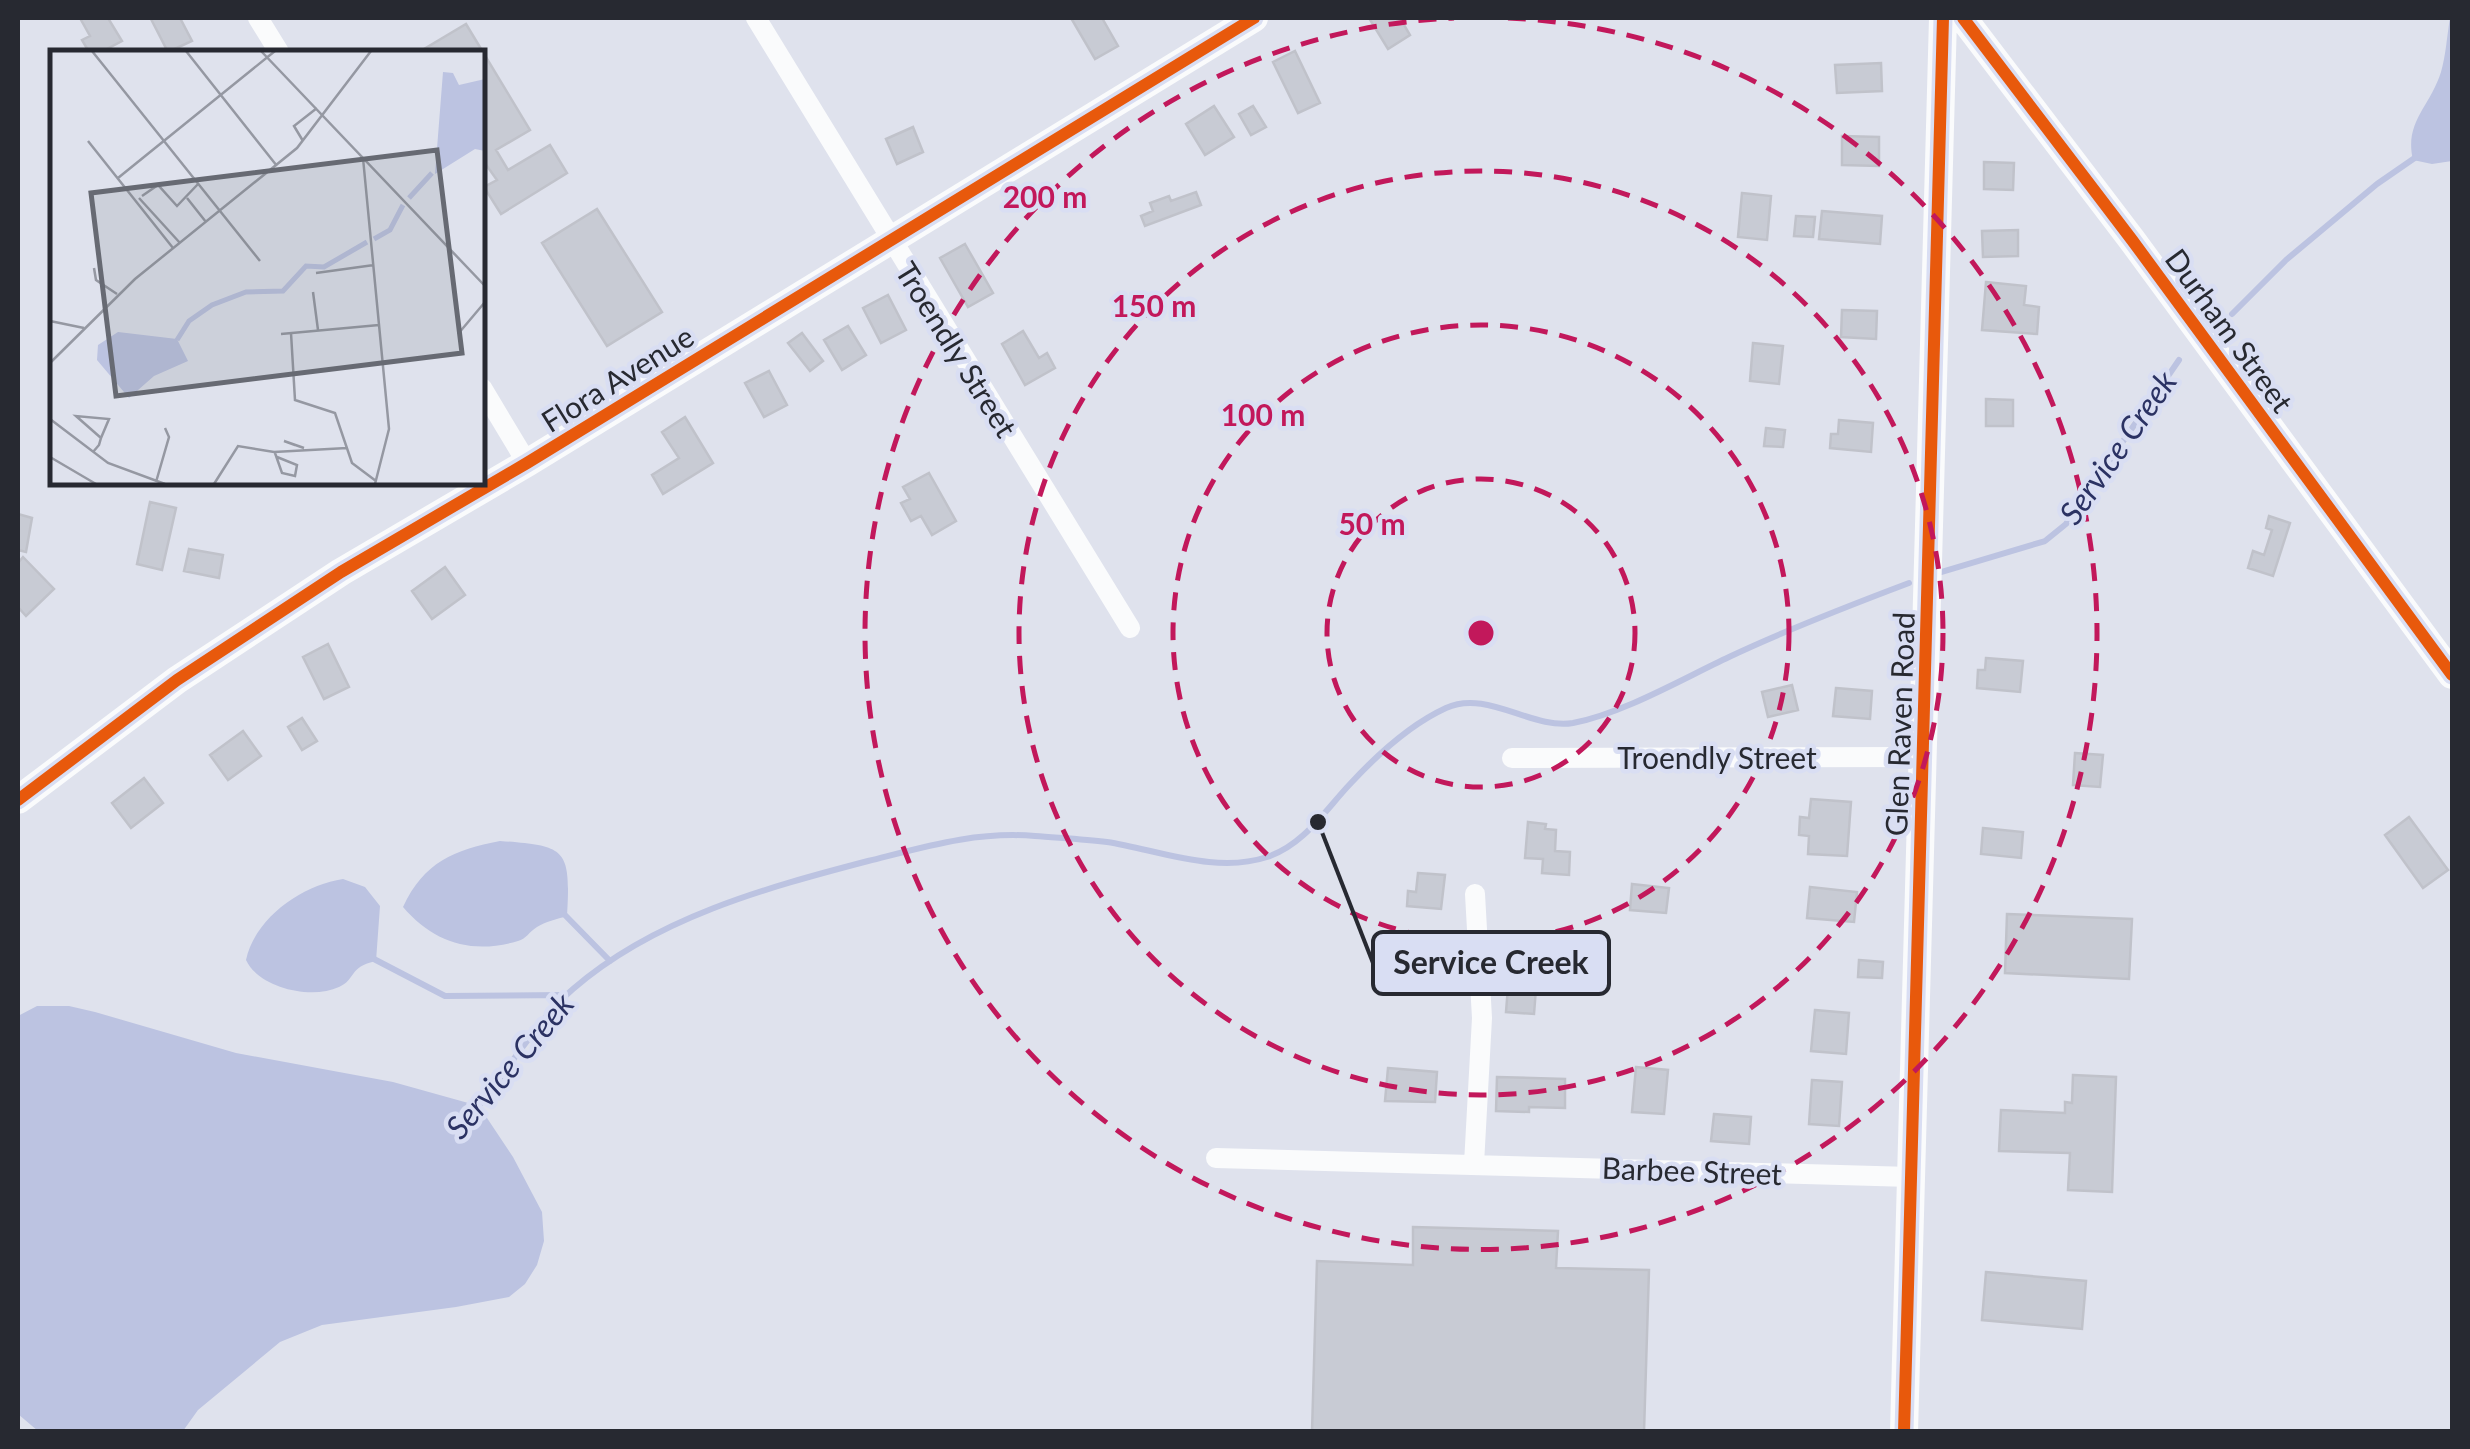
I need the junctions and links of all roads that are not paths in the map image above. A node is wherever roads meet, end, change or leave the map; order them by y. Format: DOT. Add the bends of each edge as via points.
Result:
graph roads {
  1 [pos="258,18"];
  2 [pos="756,18"];
  3 [pos="1254,18"];
  4 [pos="1943,18"];
  5 [pos="1963,18"];
  6 [pos="279,50"];
  7 [pos="890,240"];
  8 [pos="485,393"];
  9 [pos="527,462"];
  10 [pos="1130,628"];
  11 [pos="2452,675"];
  12 [pos="1923,756"];
  13 [pos="1512,758"];
  14 [pos="18,800"];
  15 [pos="1474,894"];
  16 [pos="1216,1158"];
  17 [pos="1474,1164"];
  18 [pos="1911,1177"];
  19 [pos="1904,1432"];
  1 -- 6 [label="street"];
  2 -- 7 [label="street, Troendly Street"];
  3 -- 7 [label="street, Flora Avenue"];
  4 -- 12 [label="street, Glen Raven Road"];
  5 -- 11 [label="street, Durham Street"];
  7 -- 9 [label="street, Flora Avenue"];
  7 -- 10 [label="street, Troendly Street"];
  8 -- 9 [label="street"];
  9 -- 14 [label="street, Flora Avenue" via="231,642"];
  12 -- 13 [label="street, Troendly Street"];
  12 -- 18 [label="street, Glen Raven Road"];
  15 -- 17 [label="street" via="1482,1018"];
  16 -- 17 [label="street, Barbee Street"];
  17 -- 18 [label="street, Barbee Street"];
  18 -- 19 [label="street, Glen Raven Road"];
}
